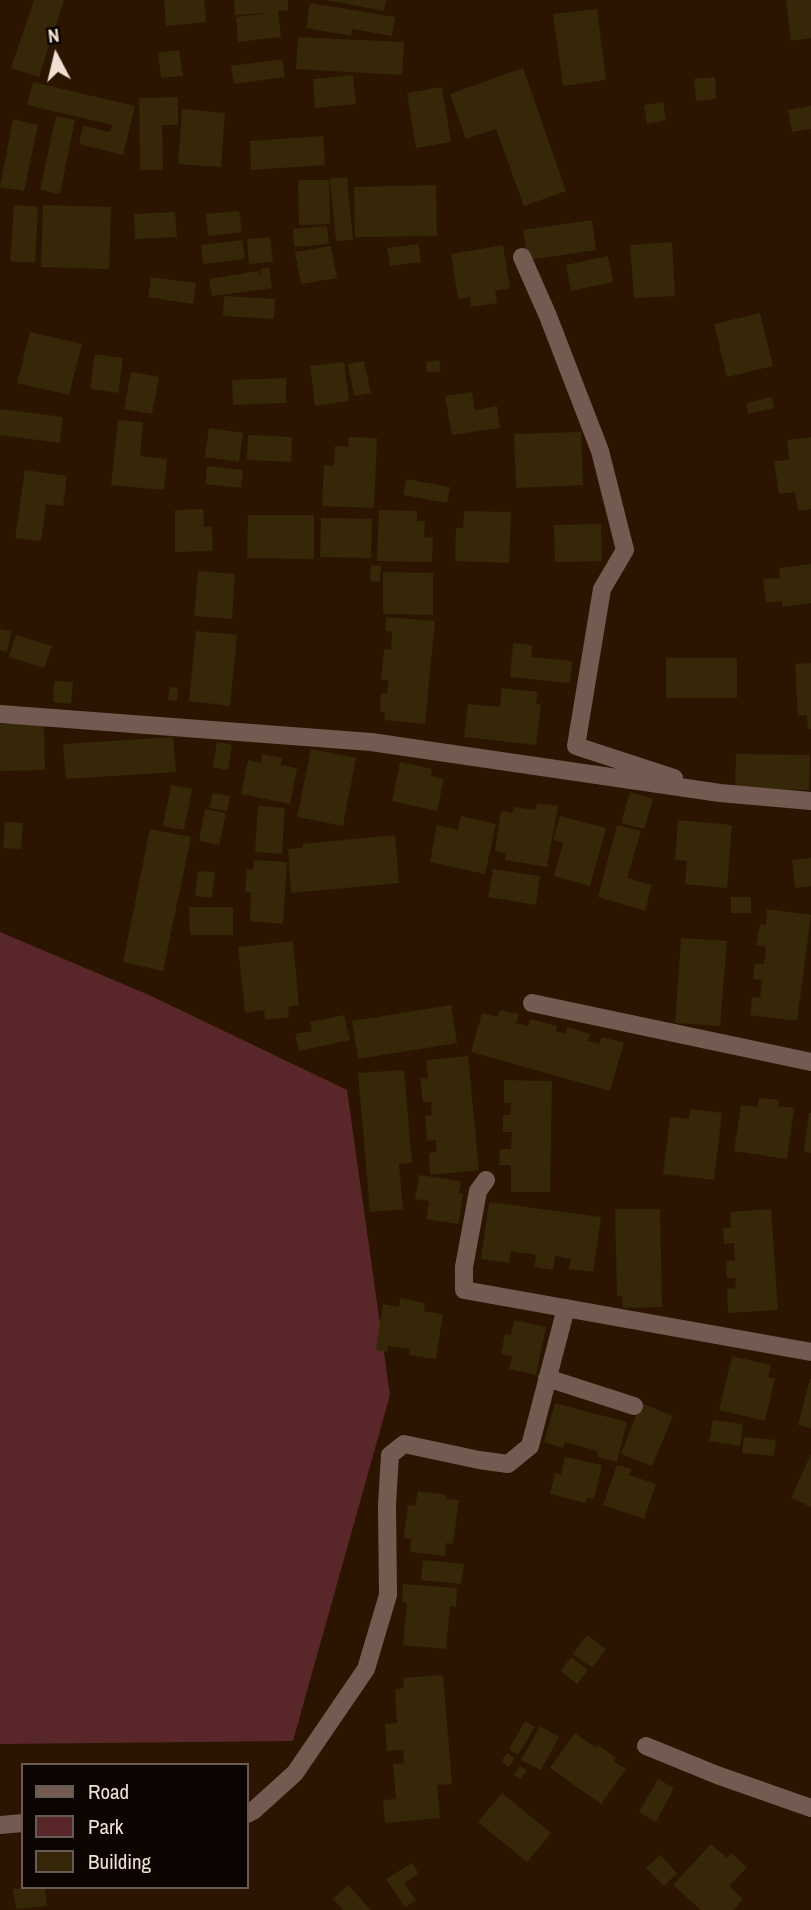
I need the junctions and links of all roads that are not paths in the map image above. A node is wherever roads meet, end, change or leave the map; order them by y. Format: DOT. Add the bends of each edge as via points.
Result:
graph roads {
  1 [pos="522,257"];
  2 [pos="0,714"];
  3 [pos="720,793"];
  4 [pos="811,801"];
  5 [pos="532,1003"];
  6 [pos="811,1062"];
  7 [pos="486,1180"];
  8 [pos="566,1308"];
  9 [pos="811,1352"];
  10 [pos="547,1378"];
  11 [pos="634,1406"];
  12 [pos="646,1746"];
  13 [pos="811,1808"];
  14 [pos="248,1814"];
  15 [pos="21,1823"];
  16 [pos="0,1825"];
  1 -- 3 [label="street" via="600,451 625,550 602,589 576,746"];
  2 -- 3 [label="street" via="371,742"];
  3 -- 4 [label="street"];
  5 -- 6 [label="street"];
  7 -- 8 [label="street" via="478,1191 464,1290"];
  8 -- 9 [label="street"];
  8 -- 10 [label="street"];
  10 -- 11 [label="street"];
  10 -- 14 [label="street" via="530,1446 508,1464 404,1444 390,1455 388,1595 366,1668 295,1773"];
  12 -- 13 [label="street"];
  15 -- 16 [label="street"];
}
